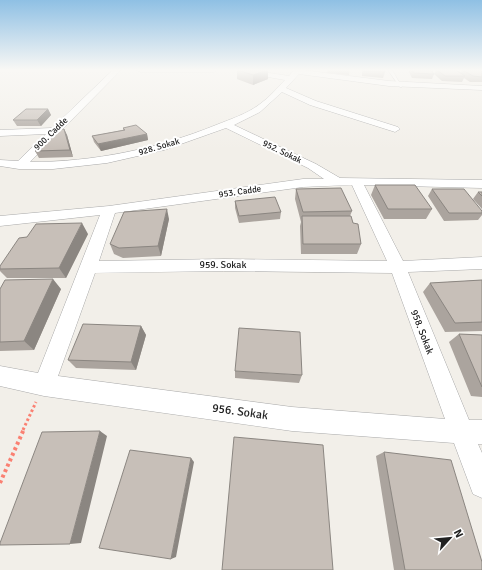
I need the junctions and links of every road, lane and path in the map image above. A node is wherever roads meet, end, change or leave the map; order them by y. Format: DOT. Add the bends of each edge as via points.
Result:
graph roads {
  1 [pos="90,97"];
  2 [pos="271,97"];
  3 [pos="299,97"];
  4 [pos="227,125"];
  5 [pos="395,129"];
  6 [pos="54,131"];
  7 [pos="0,133"];
  8 [pos="0,163"];
  9 [pos="19,166"];
  10 [pos="336,181"];
  11 [pos="356,181"];
  12 [pos="482,184"];
  13 [pos="109,210"];
  14 [pos="0,221"];
  15 [pos="482,263"];
  16 [pos="89,267"];
  17 [pos="398,267"];
  18 [pos="0,376"];
  19 [pos="44,385"];
  20 [pos="471,432"];
  21 [pos="0,483"];
  22 [pos="482,485"];
  1 -- 6 [label="street, 900. Cadde"];
  2 -- 4 [label="street, 928. Sokak" via="262,106"];
  3 -- 5 [label="street"];
  4 -- 9 [label="street, 928. Sokak" via="140,153 64,165"];
  4 -- 10 [label="street, 952. Sokak" via="312,166"];
  6 -- 7 [label="street"];
  6 -- 9 [label="street, 900. Cadde"];
  8 -- 9 [label="street, 928. Sokak"];
  10 -- 11 [label="street, 953. Cadde"];
  10 -- 13 [label="street, 953. Cadde" via="303,183"];
  11 -- 12 [label="street, 953. Cadde"];
  11 -- 17 [label="street, 958. Sokak"];
  13 -- 14 [label="street, 953. Cadde"];
  13 -- 16 [label="street"];
  15 -- 17 [label="street, 959. Sokak"];
  16 -- 17 [label="street, 959. Sokak"];
  16 -- 19 [label="street"];
  17 -- 20 [label="street, 958. Sokak"];
  18 -- 19 [label="street, 956. Sokak"];
  19 -- 20 [label="street, 956. Sokak" via="292,418"];
  19 -- 21 [label="path"];
  20 -- 22 [label="street, 958. Sokak"];
}
